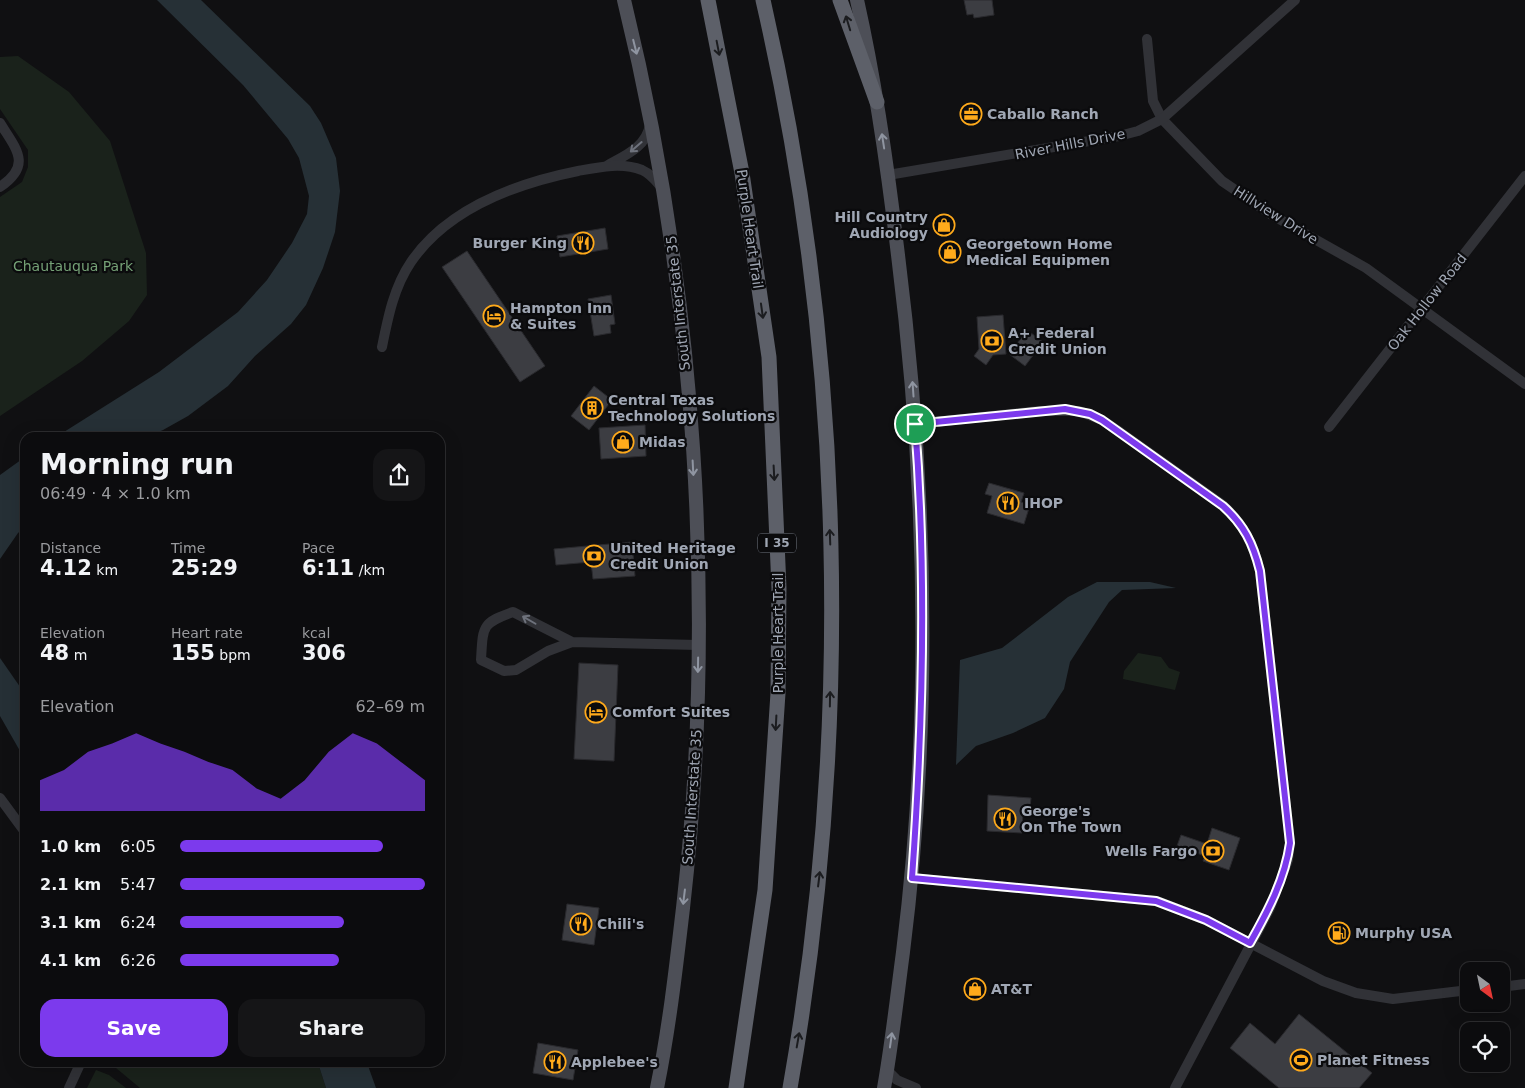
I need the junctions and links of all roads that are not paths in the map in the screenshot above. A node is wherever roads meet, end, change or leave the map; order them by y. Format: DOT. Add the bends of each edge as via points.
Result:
graph roads {
  1 [pos="624,0"];
  2 [pos="708,0"];
  3 [pos="763,0"];
  4 [pos="840,0"];
  5 [pos="857,0"];
  6 [pos="1295,0"];
  7 [pos="1147,39"];
  8 [pos="877,102"];
  9 [pos="651,118"];
  10 [pos="1162,120"];
  11 [pos="0,124"];
  12 [pos="608,165"];
  13 [pos="888,175"];
  14 [pos="1525,176"];
  15 [pos="0,187"];
  16 [pos="664,191"];
  17 [pos="1421,309"];
  18 [pos="382,348"];
  19 [pos="1525,384"];
  20 [pos="915,424"];
  21 [pos="1329,427"];
  22 [pos="572,642"];
  23 [pos="698,646"];
  24 [pos="0,798"];
  25 [pos="20,825"];
  26 [pos="912,878"];
  27 [pos="1250,943"];
  28 [pos="1525,984"];
  29 [pos="1510,986"];
  30 [pos="1460,991"];
  31 [pos="80,1067"];
  32 [pos="887,1070"];
  33 [pos="69,1088"];
  34 [pos="657,1088"];
  35 [pos="736,1088"];
  36 [pos="790,1088"];
  37 [pos="884,1088"];
  38 [pos="916,1088"];
  39 [pos="1175,1088"];
  1 -- 9 [label="main road, South Interstate 35, one-way"];
  2 -- 35 [label="highway, Purple Heart Trail / I 35, one-way" via="742,173 769,357 779,588 778,702 765,890"];
  36 -- 3 [label="highway, one-way" via="822,856 832,628 825,419 815,305 781,79"];
  8 -- 4 [label="highway, one-way"];
  5 -- 8 [label="main road"];
  6 -- 10 [label="street, River Hills Drive"];
  7 -- 10 [label="street, Hillview Drive" via="1153,101"];
  13 -- 8 [label="main road, one-way"];
  9 -- 12 [label="street, one-way" via="649,133 638,148"];
  9 -- 16 [label="main road, South Interstate 35"];
  10 -- 13 [label="street, River Hills Drive" via="1119,136"];
  10 -- 17 [label="street, Hillview Drive" via="1222,181 1247,200 1366,268"];
  11 -- 15 [label="street" via="20,156 20,166 13,177"];
  12 -- 16 [label="street" via="642,170 653,177"];
  12 -- 18 [label="street" via="549,177 506,191 458,217 412,261 396,288"];
  20 -- 13 [label="main road, one-way" via="907,320"];
  14 -- 17 [label="street, Oak Hollow Road"];
  16 -- 23 [label="main road, South Interstate 35, one-way" via="692,437"];
  17 -- 19 [label="street, Hillview Drive"];
  17 -- 21 [label="street, Oak Hollow Road"];
  20 -- 26 [label="main road" via="922,586 921,732"];
  20 -- 27 [label="street" via="1065,409 1090,414 1223,506 1248,535 1260,571 1290,843 1270,908"];
  22 -- 22 [label="street, one-way" via="513,612 491,621 483,630 481,660 504,671 516,670 548,651"];
  22 -- 23 [label="street"];
  23 -- 34 [label="main road, South Interstate 35, one-way" via="698,710 689,860"];
  24 -- 25 [label="street"];
  26 -- 27 [label="street" via="1156,901 1206,920"];
  32 -- 26 [label="main road, one-way"];
  27 -- 30 [label="street" via="1323,981 1356,994 1393,999"];
  27 -- 39 [label="street"];
  28 -- 29 [label="street"];
  31 -- 33 [label="street"];
  32 -- 37 [label="main road"];
  32 -- 38 [label="street" via="897,1080"];
}
